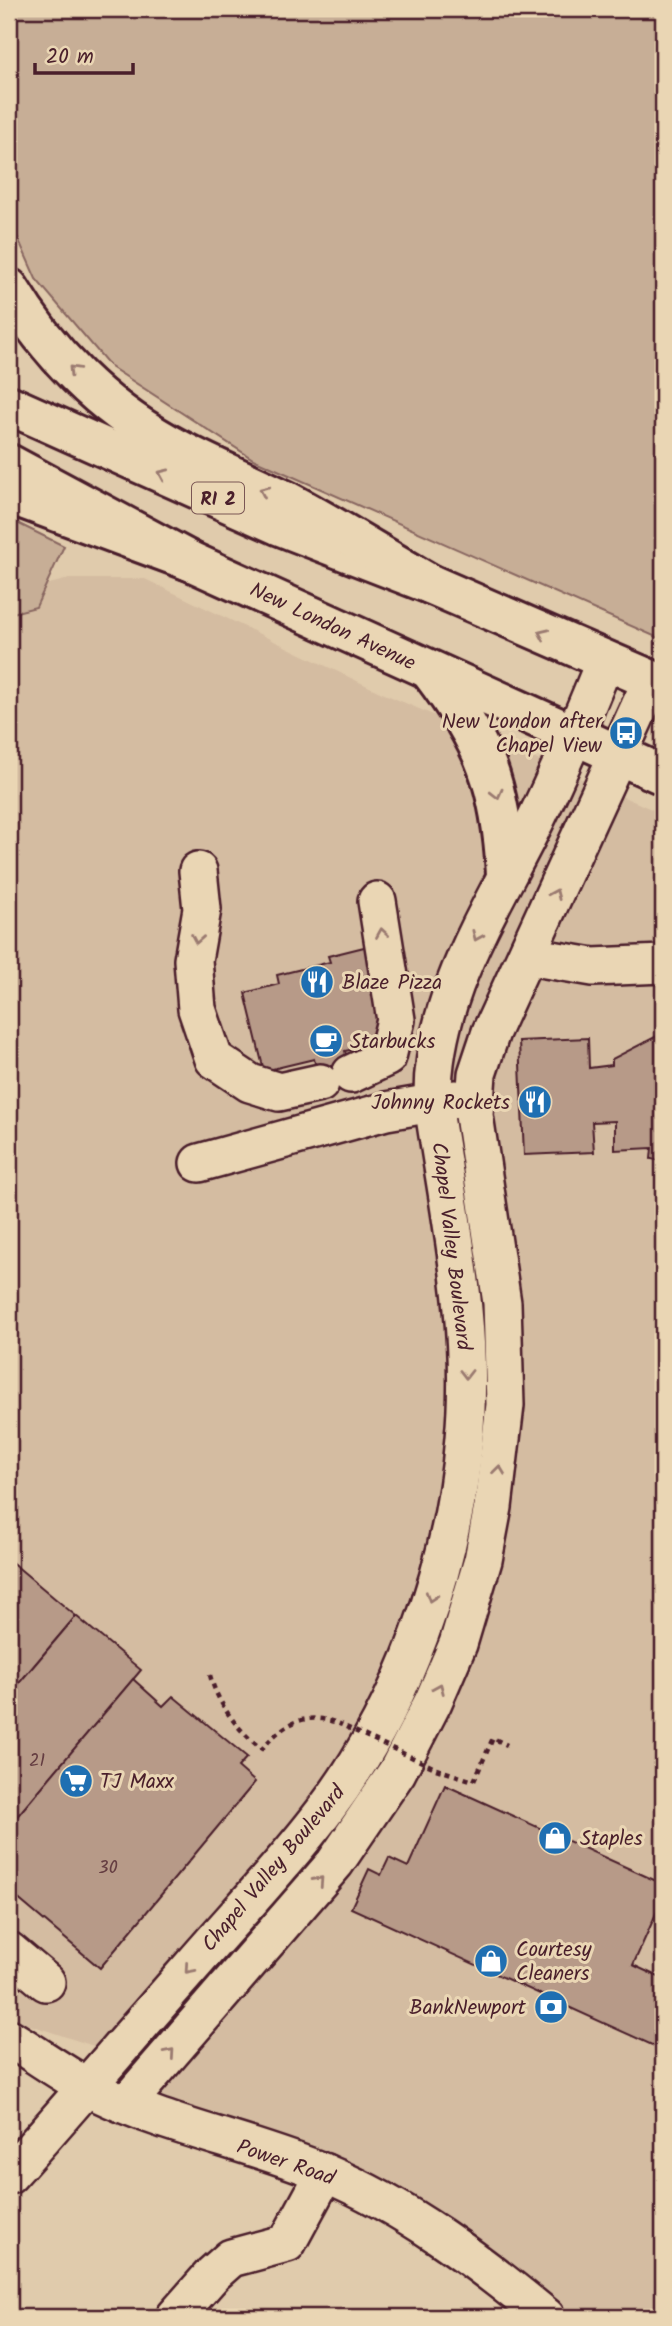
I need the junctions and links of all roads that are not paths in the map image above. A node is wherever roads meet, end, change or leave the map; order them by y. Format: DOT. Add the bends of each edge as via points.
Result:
graph roads {
  1 [pos="9,288"];
  2 [pos="9,405"];
  3 [pos="9,464"];
  4 [pos="9,494"];
  5 [pos="190,561"];
  6 [pos="430,584"];
  7 [pos="605,661"];
  8 [pos="429,671"];
  9 [pos="657,683"];
  10 [pos="574,736"];
  11 [pos="617,754"];
  12 [pos="663,775"];
  13 [pos="198,872"];
  14 [pos="506,874"];
  15 [pos="377,901"];
  16 [pos="528,956"];
  17 [pos="663,964"];
  18 [pos="474,1096"];
  19 [pos="433,1103"];
  20 [pos="198,1163"];
  21 [pos="9,1951"];
  22 [pos="46,1982"];
  23 [pos="9,2038"];
  24 [pos="86,2086"];
  25 [pos="126,2104"];
  26 [pos="325,2173"];
  27 [pos="9,2175"];
  28 [pos="175,2317"];
  29 [pos="546,2317"];
  6 -- 1 [label="main road, one-way" via="287,502 132,422 58,355"];
  6 -- 2 [label="main road, RI 2, one-way" via="278,525"];
  3 -- 5 [label="main road, New London Avenue"];
  4 -- 5 [label="main road"];
  5 -- 8 [label="main road, New London Avenue"];
  7 -- 6 [label="main road, RI 2, one-way"];
  7 -- 9 [label="main road, RI 2"];
  7 -- 10 [label="street, Chapel Valley Boulevard"];
  8 -- 10 [label="main road, New London Avenue"];
  8 -- 14 [label="main road, one-way" via="456,705 488,765 500,808"];
  9 -- 11 [label="street, Chapel Valley Boulevard"];
  10 -- 11 [label="main road, New London Avenue"];
  10 -- 14 [label="street, Chapel Valley Boulevard"];
  11 -- 12 [label="main road, New London Avenue"];
  16 -- 11 [label="street, Chapel Valley Boulevard, one-way"];
  13 -- 15 [label="street, one-way" via="202,909 193,960 197,1009 214,1059 250,1083 279,1092 335,1078 387,1057 396,1020"];
  14 -- 19 [label="street, Chapel Valley Boulevard, one-way" via="446,1007 434,1062"];
  16 -- 17 [label="street" via="593,967"];
  16 -- 18 [label="street, Chapel Valley Boulevard" via="491,1032"];
  18 -- 19 [label="street"];
  25 -- 18 [label="street, Chapel Valley Boulevard, one-way" via="335,1863 397,1772 458,1644 494,1507 505,1405 502,1303 476,1138"];
  19 -- 20 [label="street" via="386,1111"];
  19 -- 24 [label="street, Chapel Valley Boulevard, one-way" via="463,1306 466,1403 454,1509 420,1630 383,1717 325,1811"];
  21 -- 22 [label="street"];
  23 -- 24 [label="street, Power Road"];
  24 -- 25 [label="street, Power Road"];
  24 -- 27 [label="street, Chapel Valley Boulevard"];
  25 -- 26 [label="street, Power Road"];
  26 -- 28 [label="street" via="287,2243 231,2258"];
  26 -- 29 [label="street, Power Road" via="424,2225"];
}
